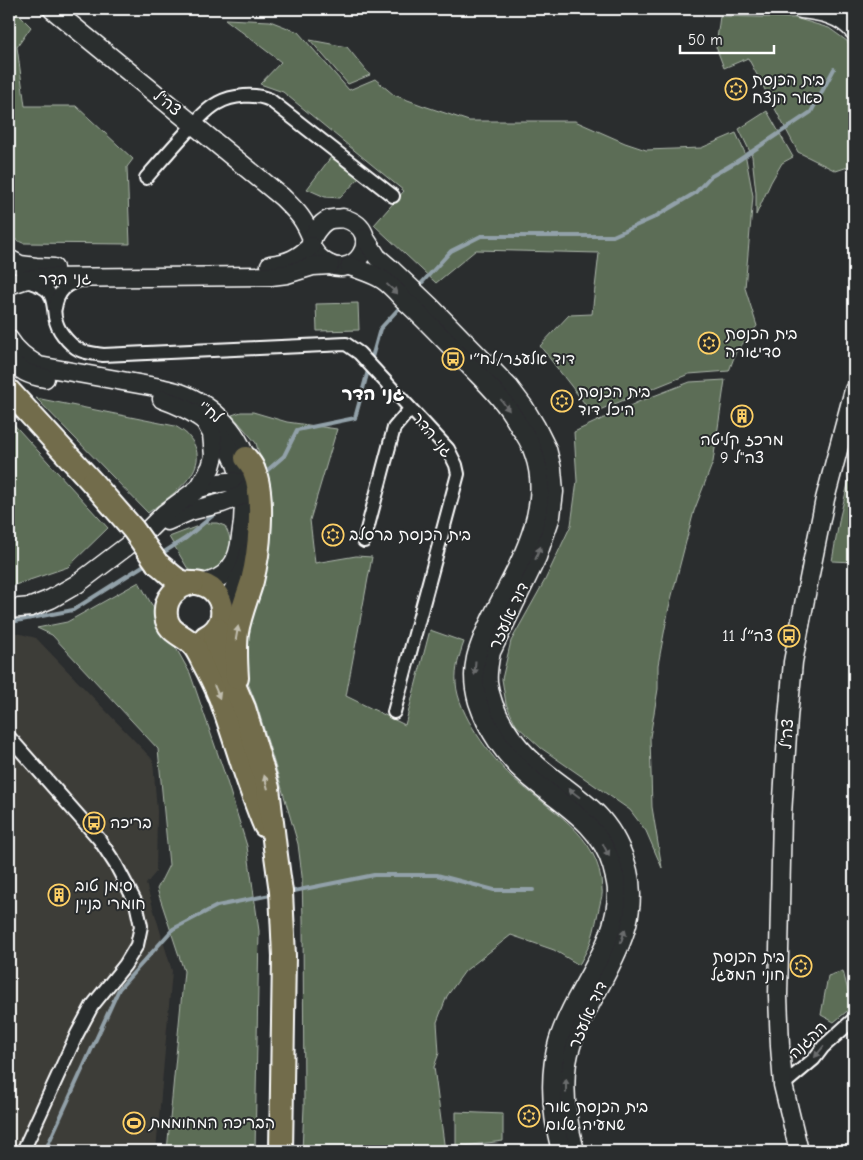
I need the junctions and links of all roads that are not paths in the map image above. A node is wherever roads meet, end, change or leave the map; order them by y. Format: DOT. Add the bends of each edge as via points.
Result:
graph roads {
  1 [pos="52,9"];
  2 [pos="801,9"];
  3 [pos="853,24"];
  4 [pos="194,124"];
  5 [pos="146,178"];
  6 [pos="393,196"];
  7 [pos="282,197"];
  8 [pos="334,219"];
  9 [pos="365,238"];
  10 [pos="312,242"];
  11 [pos="9,259"];
  12 [pos="9,264"];
  13 [pos="330,265"];
  14 [pos="350,266"];
  15 [pos="84,278"];
  16 [pos="14,282"];
  17 [pos="55,308"];
  18 [pos="9,339"];
  19 [pos="9,359"];
  20 [pos="854,390"];
  21 [pos="9,391"];
  22 [pos="410,408"];
  23 [pos="205,421"];
  24 [pos="246,458"];
  25 [pos="245,487"];
  26 [pos="199,488"];
  27 [pos="214,504"];
  28 [pos="243,527"];
  29 [pos="147,532"];
  30 [pos="364,541"];
  31 [pos="157,563"];
  32 [pos="196,584"];
  33 [pos="169,598"];
  34 [pos="9,609"];
  35 [pos="220,620"];
  36 [pos="183,637"];
  37 [pos="240,698"];
  38 [pos="394,712"];
  39 [pos="9,738"];
  40 [pos="275,848"];
  41 [pos="854,1020"];
  42 [pos="784,1084"];
  43 [pos="23,1151"];
  44 [pos="281,1151"];
  45 [pos="561,1151"];
  46 [pos="575,1151"];
  47 [pos="799,1151"];
  1 -- 4 [label="street, צה\"ל"];
  2 -- 3 [label="street" via="816,10"];
  4 -- 5 [label="street"];
  4 -- 6 [label="street" via="219,102 263,96"];
  4 -- 7 [label="street, צה\"ל"];
  7 -- 8 [label="street, צה\"ל" via="306,211"];
  7 -- 10 [label="street, צה\"ל" via="300,215"];
  8 -- 9 [label="street" via="352,220"];
  8 -- 10 [label="street" via="320,226"];
  9 -- 14 [label="street" via="362,254"];
  46 -- 9 [label="street, דוד אלעזר, one-way" via="567,1104 568,1063 578,1030 621,943 630,909 628,873 622,851 601,818 537,765 516,743 497,714 488,681 491,652 537,557 550,516 554,492 552,470 547,449 536,427 509,387 377,257"];
  10 -- 11 [label="street, גני הדר" via="302,254 285,263 270,265 36,267 20,265"];
  10 -- 13 [label="street" via="319,258"];
  12 -- 16 [label="street"];
  13 -- 14 [label="street"];
  13 -- 15 [label="street, גני הדר" via="270,276"];
  14 -- 45 [label="street, דוד אלעזר, one-way" via="383,280 421,316 499,396 513,414 534,454 540,492 537,513 524,552 478,648 474,682 485,720 505,751 528,776 590,827 602,842 615,876 616,907 608,938 565,1025 554,1061 553,1105"];
  15 -- 16 [label="street, גני הדר" via="35,278"];
  15 -- 17 [label="street" via="62,290"];
  16 -- 17 [label="street, גני הדר" via="45,289"];
  17 -- 22 [label="street, גני הדר" via="60,331 71,346 103,355 346,344 359,353"];
  18 -- 24 [label="street, לח\"י" via="27,360 39,366 161,388 191,398 223,421"];
  19 -- 23 [label="street, לח\"י" via="19,370 36,377 159,399"];
  20 -- 42 [label="street, צה\"ל" via="825,499 793,662 782,815 778,996"];
  21 -- 31 [label="highway, bridge" via="133,529"];
  22 -- 30 [label="street" via="394,428"];
  22 -- 38 [label="street, גני הדר" via="448,449 458,474"];
  23 -- 25 [label="street, לח\"י" via="232,453"];
  23 -- 26 [label="street" via="212,434 214,456"];
  24 -- 25 [label="street, לח\"י"];
  37 -- 24 [label="highway, one-way" via="236,640 253,572 260,520 255,471"];
  25 -- 26 [label="street" via="232,481"];
  25 -- 27 [label="street" via="222,503"];
  25 -- 28 [label="street, לח\"י"];
  25 -- 35 [label="street, לח\"י" via="254,506 252,544 245,568"];
  26 -- 29 [label="street" via="164,514"];
  27 -- 28 [label="street" via="223,506"];
  27 -- 29 [label="street" via="190,511"];
  28 -- 32 [label="street, לח\"י" via="238,554 230,568 213,581"];
  29 -- 34 [label="street" via="77,584 31,607"];
  31 -- 32 [label="highway" via="179,581"];
  31 -- 33 [label="highway"];
  32 -- 33 [label="highway" via="182,586"];
  32 -- 35 [label="highway" via="216,594 221,602"];
  33 -- 36 [label="highway" via="166,607 169,625"];
  35 -- 36 [label="highway" via="210,635 192,640"];
  35 -- 37 [label="highway" via="215,635 218,648"];
  36 -- 40 [label="highway, one-way" via="202,658 219,695 256,805"];
  40 -- 37 [label="highway, one-way" via="268,788"];
  39 -- 43 [label="street" via="99,839 136,902 141,926 137,945 92,1006 77,1034"];
  40 -- 44 [label="highway" via="284,956"];
  41 -- 42 [label="street, ההגנה, one-way" via="823,1047 814,1060"];
  42 -- 47 [label="street, צה\"ל"];
}
